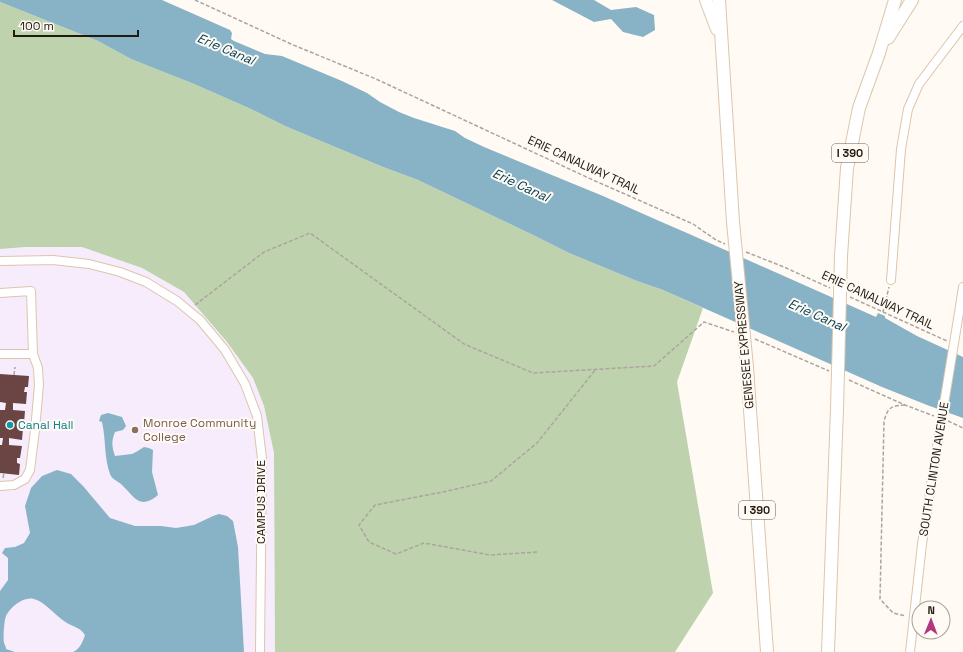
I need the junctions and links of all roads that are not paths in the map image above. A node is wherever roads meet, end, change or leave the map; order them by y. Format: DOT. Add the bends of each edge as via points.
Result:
graph roads {
  1 [pos="706,0"];
  2 [pos="719,0"];
  3 [pos="895,0"];
  4 [pos="912,0"];
  5 [pos="963,26"];
  6 [pos="721,37"];
  7 [pos="878,53"];
  8 [pos="0,261"];
  9 [pos="890,280"];
  10 [pos="963,287"];
  11 [pos="0,293"];
  12 [pos="0,354"];
  13 [pos="33,354"];
  14 [pos="0,486"];
  15 [pos="260,652"];
  16 [pos="767,652"];
  17 [pos="828,652"];
  18 [pos="910,652"];
  1 -- 6 [label="highway, I 390"];
  2 -- 6 [label="highway, GENESEE EXPRESSWAY"];
  3 -- 7 [label="highway, I 390"];
  4 -- 7 [label="highway"];
  5 -- 9 [label="street" via="919,84 908,109 901,149"];
  6 -- 16 [label="highway, GENESEE EXPRESSWAY / I 390, bridge"];
  7 -- 17 [label="highway, I 390, bridge" via="859,108 848,168 841,256"];
  8 -- 15 [label="street, CAMPUS DRIVE" via="53,260 89,264 146,282 200,320 225,350 245,384 256,416 262,459"];
  10 -- 18 [label="street, SOUTH CLINTON AVENUE, bridge" via="922,544"];
  11 -- 13 [label="street" via="31,291"];
  12 -- 13 [label="street"];
  13 -- 14 [label="street" via="38,368 39,385 30,470 25,479 14,485"];
}
